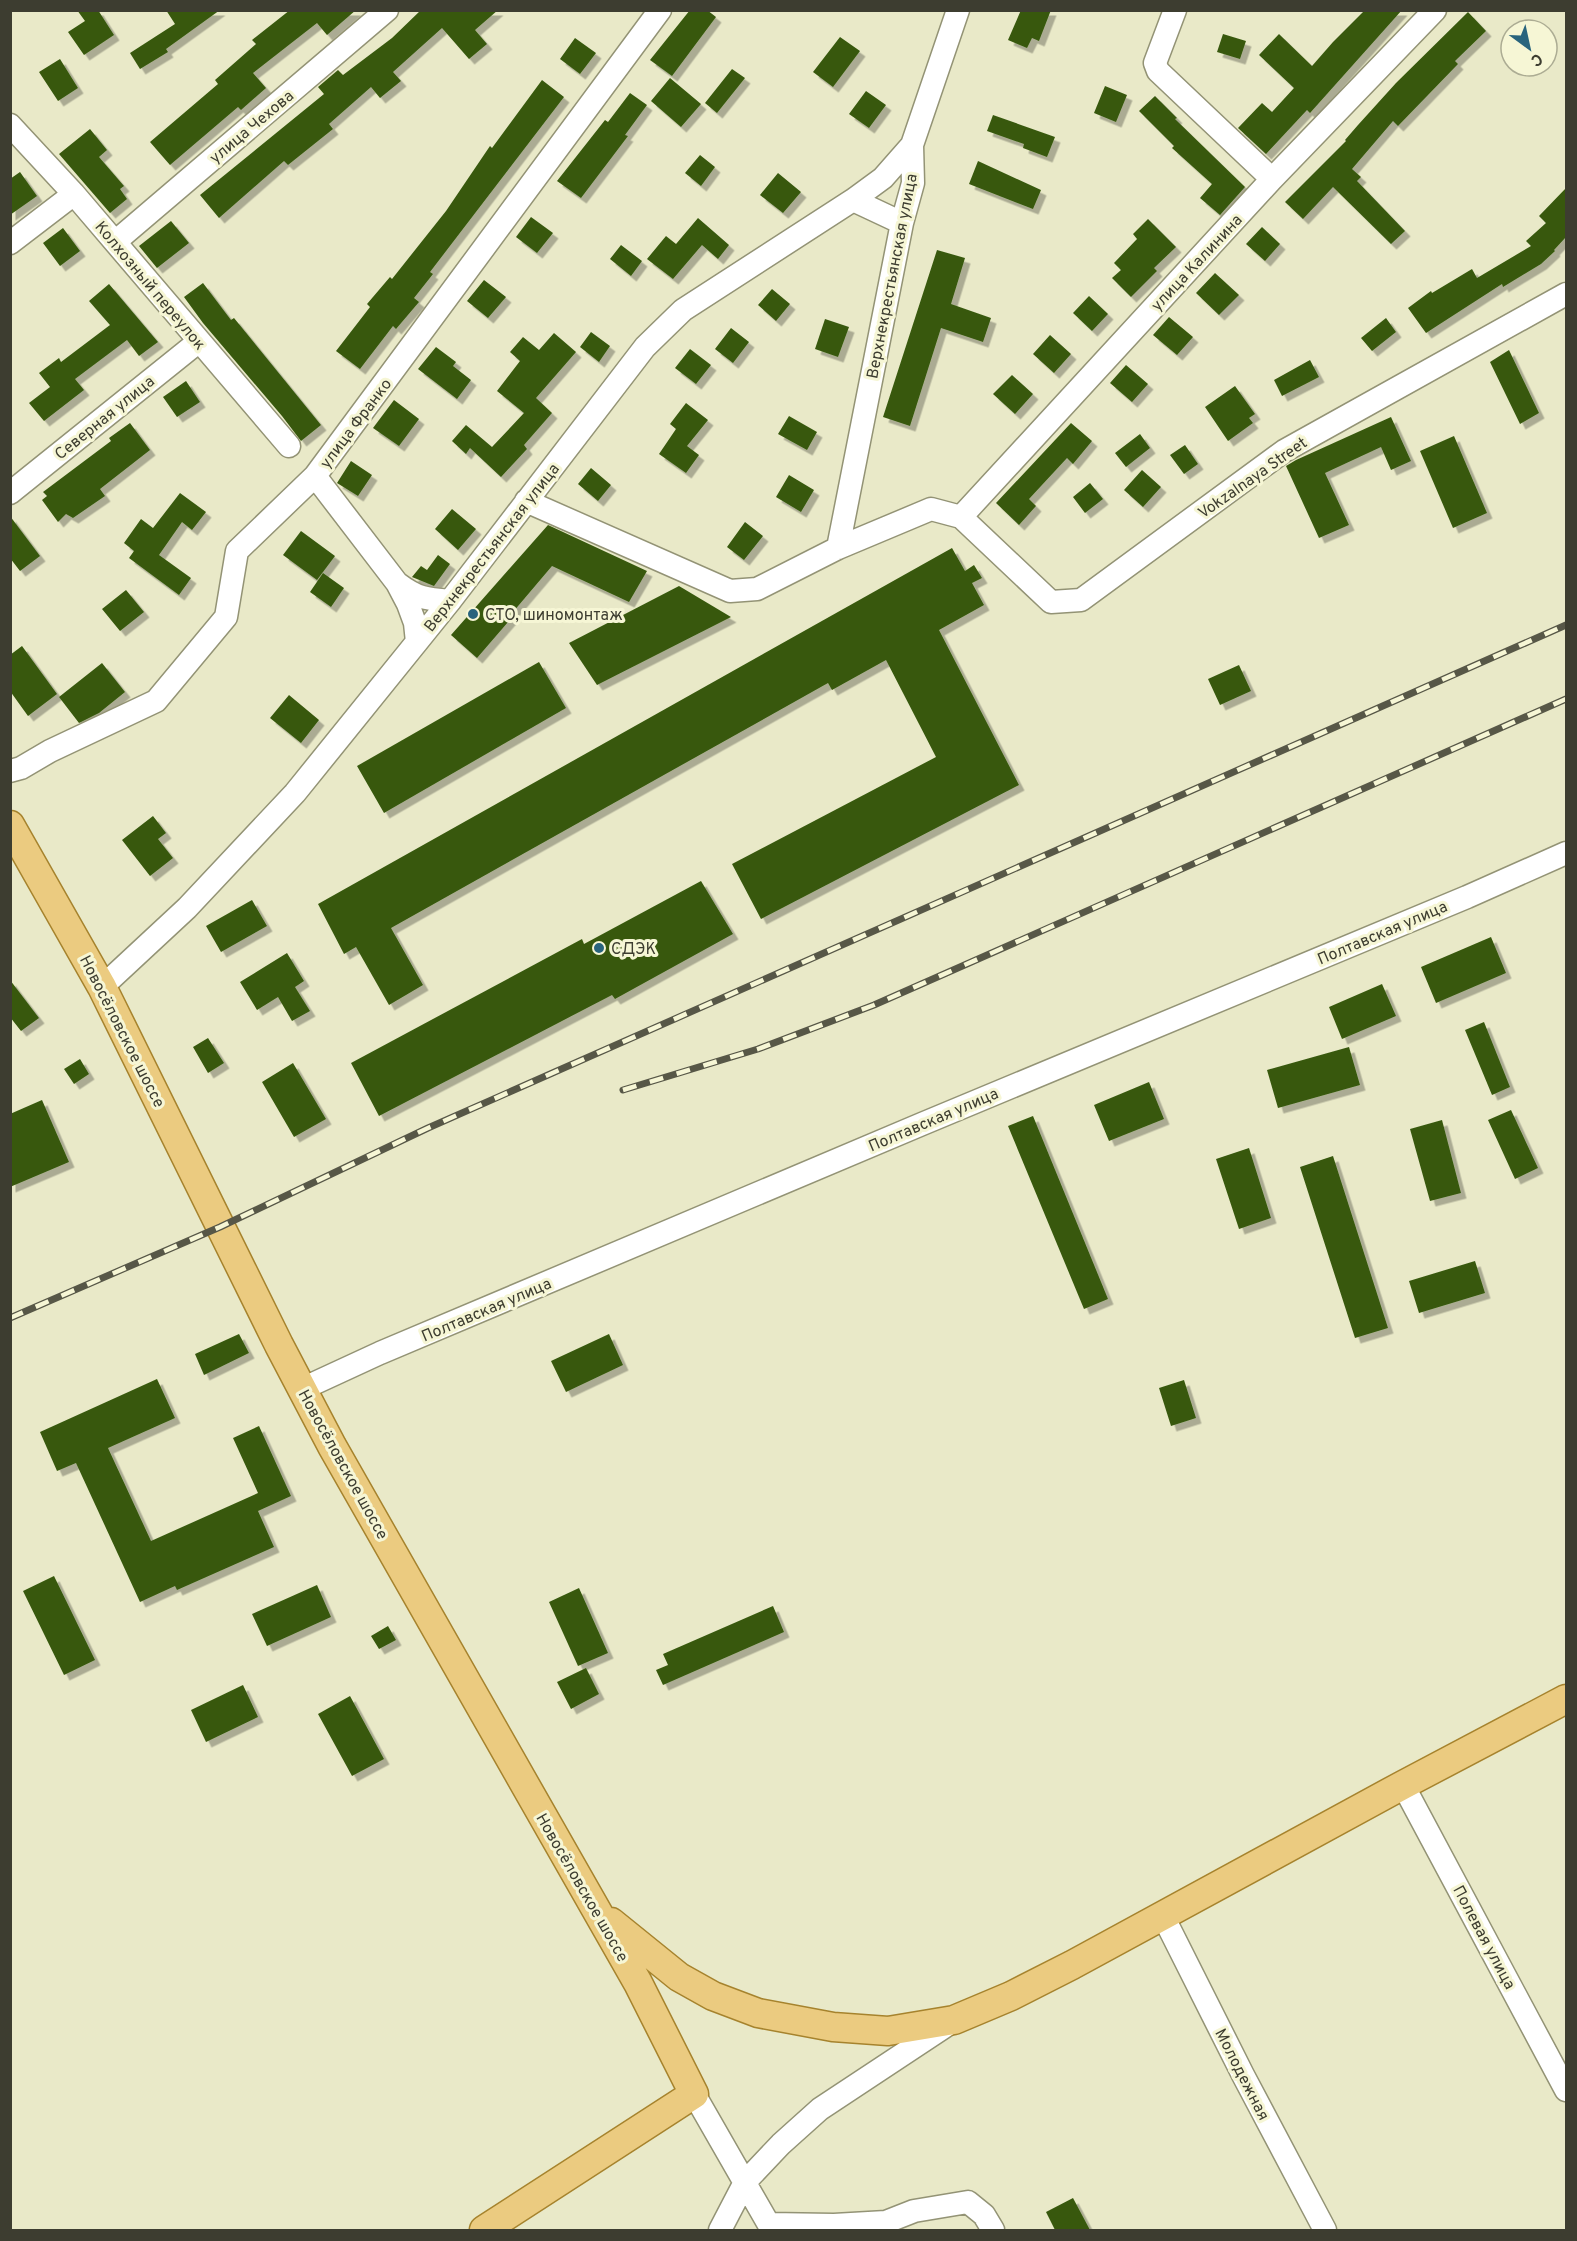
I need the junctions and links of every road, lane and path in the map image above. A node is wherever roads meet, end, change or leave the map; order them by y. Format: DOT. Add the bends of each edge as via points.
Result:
graph roads {
  1 [pos="387,10"];
  2 [pos="660,10"];
  3 [pos="958,10"];
  4 [pos="1175,10"];
  5 [pos="1435,10"];
  6 [pos="10,125"];
  7 [pos="912,145"];
  8 [pos="1272,179"];
  9 [pos="74,194"];
  10 [pos="853,200"];
  11 [pos="902,223"];
  12 [pos="115,242"];
  13 [pos="10,243"];
  14 [pos="1566,294"];
  15 [pos="198,342"];
  16 [pos="289,446"];
  17 [pos="315,476"];
  18 [pos="10,493"];
  19 [pos="526,501"];
  20 [pos="962,517"];
  21 [pos="838,548"];
  22 [pos="397,583"];
  23 [pos="450,601"];
  24 [pos="417,642"];
  25 [pos="10,771"];
  26 [pos="10,825"];
  27 [pos="1566,853"];
  28 [pos="102,987"];
  29 [pos="302,1389"];
  30 [pos="1566,1699"];
  31 [pos="1403,1785"];
  32 [pos="596,1909"];
  33 [pos="1163,1917"];
  34 [pos="954,2020"];
  35 [pos="1566,2090"];
  36 [pos="694,2094"];
  37 [pos="745,2182"];
  38 [pos="771,2228"];
  39 [pos="484,2230"];
  40 [pos="720,2230"];
  41 [pos="993,2230"];
  42 [pos="1325,2230"];
  1 -- 12 [label="street, улица Чехова"];
  2 -- 17 [label="street, улица Франко"];
  3 -- 7 [label="street, Верхнекрестьянская улица"];
  4 -- 8 [label="street" via="1155,63 1158,70"];
  5 -- 8 [label="street, улица Калинина"];
  6 -- 9 [label="street, Колхозный переулок"];
  7 -- 10 [label="street, Верхнекрестьянская улица" via="883,178"];
  7 -- 11 [label="street, Верхнекрестьянская улица" via="913,183"];
  8 -- 20 [label="street, улица Калинина"];
  9 -- 12 [label="street, Колхозный переулок"];
  9 -- 13 [label="street"];
  10 -- 11 [label="street"];
  10 -- 19 [label="street, Верхнекрестьянская улица" via="683,309 645,347"];
  11 -- 21 [label="street, Верхнекрестьянская улица"];
  12 -- 15 [label="street, Колхозный переулок"];
  14 -- 20 [label="street, Vokzalnaya Street" via="1284,451 1081,600 1051,602"];
  15 -- 16 [label="street, Колхозный переулок"];
  15 -- 18 [label="street, Северная улица"];
  17 -- 22 [label="street"];
  17 -- 25 [label="street, улица Франко" via="237,551 226,617 156,701"];
  19 -- 21 [label="street" via="730,591 758,589"];
  19 -- 23 [label="street, Верхнекрестьянская улица"];
  20 -- 21 [label="street" via="931,508"];
  22 -- 23 [label="street" via="414,595"];
  22 -- 24 [label="street" via="411,614"];
  23 -- 24 [label="street, Верхнекрестьянская улица"];
  24 -- 28 [label="street, Верхнекрестьянская улица" via="295,793 187,908"];
  26 -- 28 [label="main road, Новосёловское шоссе"];
  27 -- 29 [label="street, Полтавская улица"];
  28 -- 29 [label="main road, Новосёловское шоссе"];
  29 -- 32 [label="main road, Новосёловское шоссе"];
  30 -- 31 [label="main road"];
  31 -- 33 [label="main road"];
  31 -- 35 [label="street, Полевая улица"];
  32 -- 34 [label="main road" via="679,1977 713,1996 758,2013 833,2027 888,2031"];
  32 -- 36 [label="main road, Новосёловское шоссе"];
  33 -- 34 [label="main road" via="1031,1986"];
  33 -- 42 [label="street, Молодежная"];
  34 -- 37 [label="street" via="820,2109"];
  36 -- 37 [label="street"];
  36 -- 39 [label="main road"];
  37 -- 38 [label="street"];
  37 -- 40 [label="street"];
  38 -- 41 [label="street" via="886,2223 914,2211 968,2202 984,2215"];
}
